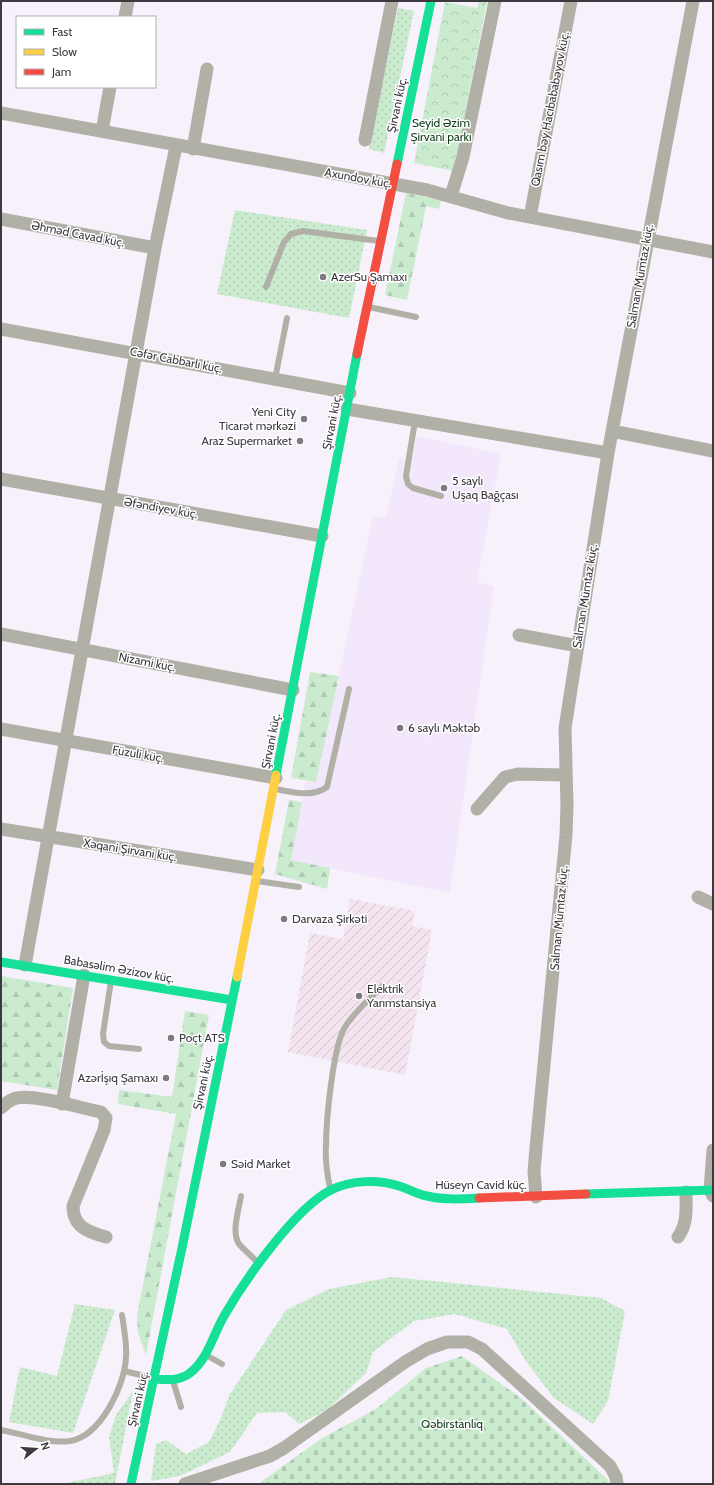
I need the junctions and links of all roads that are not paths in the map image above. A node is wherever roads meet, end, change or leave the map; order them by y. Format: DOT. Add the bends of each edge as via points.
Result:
graph roads {
  1 [pos="128,1"];
  2 [pos="392,1"];
  3 [pos="431,1"];
  4 [pos="495,1"];
  5 [pos="571,1"];
  6 [pos="693,1"];
  7 [pos="125,16"];
  8 [pos="207,69"];
  9 [pos="110,88"];
  10 [pos="1,113"];
  11 [pos="102,131"];
  12 [pos="365,140"];
  13 [pos="176,146"];
  14 [pos="193,149"];
  15 [pos="392,184"];
  16 [pos="451,196"];
  17 [pos="530,217"];
  18 [pos="1,219"];
  19 [pos="647,240"];
  20 [pos="381,241"];
  21 [pos="155,248"];
  22 [pos="713,252"];
  23 [pos="266,287"];
  24 [pos="368,306"];
  25 [pos="416,317"];
  26 [pos="286,318"];
  27 [pos="1,329"];
  28 [pos="136,353"];
  29 [pos="274,379"];
  30 [pos="350,393"];
  31 [pos="347,409"];
  32 [pos="415,421"];
  33 [pos="612,431"];
  34 [pos="713,451"];
  35 [pos="608,453"];
  36 [pos="1,479"];
  37 [pos="441,496"];
  38 [pos="109,499"];
  39 [pos="322,536"];
  40 [pos="1,634"];
  41 [pos="519,635"];
  42 [pos="578,646"];
  43 [pos="82,650"];
  44 [pos="349,689"];
  45 [pos="293,690"];
  46 [pos="1,730"];
  47 [pos="65,741"];
  48 [pos="566,775"];
  49 [pos="275,783"];
  50 [pos="477,809"];
  51 [pos="1,829"];
  52 [pos="48,837"];
  53 [pos="257,875"];
  54 [pos="299,887"];
  55 [pos="698,898"];
  56 [pos="713,904"];
  57 [pos="1,962"];
  58 [pos="25,965"];
  59 [pos="84,975"];
  60 [pos="111,979"];
  61 [pos="382,986"];
  62 [pos="232,1000"];
  63 [pos="139,1049"];
  64 [pos="62,1104"];
  65 [pos="1,1108"];
  66 [pos="713,1150"];
  67 [pos="330,1190"];
  68 [pos="686,1192"];
  69 [pos="712,1192"];
  70 [pos="241,1196"];
  71 [pos="536,1197"];
  72 [pos="106,1237"];
  73 [pos="678,1237"];
  74 [pos="260,1265"];
  75 [pos="122,1315"];
  76 [pos="205,1355"];
  77 [pos="222,1364"];
  78 [pos="124,1371"];
  79 [pos="155,1379"];
  80 [pos="172,1380"];
  81 [pos="181,1407"];
  82 [pos="1,1430"];
  83 [pos="131,1484"];
  84 [pos="185,1484"];
  85 [pos="616,1484"];
  1 -- 7 [label="street"];
  2 -- 12 [label="street"];
  3 -- 15 [label="main road, Şirvani küç."];
  4 -- 16 [label="street" via="463,157"];
  5 -- 17 [label="street, Qasım bəy Hacıbababəyov küç."];
  6 -- 19 [label="street, Salman Mümtaz küç."];
  8 -- 14 [label="street"];
  9 -- 11 [label="street"];
  10 -- 11 [label="street, Axundov küç."];
  11 -- 13 [label="street, Axundov küç."];
  13 -- 14 [label="street, Axundov küç."];
  13 -- 21 [label="street"];
  14 -- 15 [label="street, Axundov küç."];
  15 -- 16 [label="street, Axundov küç."];
  15 -- 20 [label="main road, Şirvani küç."];
  16 -- 17 [label="street, Axundov küç." via="494,210"];
  17 -- 19 [label="street, Axundov küç."];
  18 -- 21 [label="street, Əhməd Cavad küç."];
  19 -- 22 [label="street, Axundov küç."];
  19 -- 33 [label="street, Salman Mümtaz küç."];
  20 -- 23 [label="lane" via="303,231 291,234 284,242"];
  20 -- 24 [label="main road, Şirvani küç."];
  21 -- 28 [label="street"];
  24 -- 25 [label="lane"];
  24 -- 30 [label="main road, Şirvani küç."];
  26 -- 29 [label="lane"];
  27 -- 28 [label="street, Cəfər Cabbarlı küç."];
  28 -- 29 [label="street, Cəfər Cabbarlı küç."];
  28 -- 38 [label="street"];
  29 -- 30 [label="street, Cəfər Cabbarlı küç."];
  30 -- 31 [label="main road, Şirvani küç."];
  31 -- 32 [label="street"];
  31 -- 39 [label="main road, Şirvani küç."];
  32 -- 35 [label="street"];
  32 -- 37 [label="lane" via="406,476 408,484 413,488"];
  33 -- 34 [label="street"];
  33 -- 35 [label="street, Salman Mümtaz küç."];
  35 -- 42 [label="street, Salman Mümtaz küç."];
  36 -- 38 [label="street, Əfəndiyev küç."];
  38 -- 39 [label="street, Əfəndiyev küç."];
  38 -- 43 [label="street"];
  39 -- 45 [label="main road, Şirvani küç."];
  40 -- 43 [label="street, Nizami küç."];
  41 -- 42 [label="street"];
  42 -- 48 [label="street, Salman Mümtaz küç." via="564,728"];
  43 -- 45 [label="street, Nizami küç."];
  43 -- 47 [label="street"];
  44 -- 49 [label="lane" via="327,787 320,792 309,794"];
  45 -- 49 [label="main road, Şirvani küç."];
  46 -- 47 [label="street, Füzuli küç."];
  47 -- 49 [label="street, Füzuli küç."];
  47 -- 52 [label="street"];
  48 -- 50 [label="street" via="518,774 505,777"];
  48 -- 71 [label="street, Salman Mümtaz küç." via="566,835 534,1171"];
  49 -- 53 [label="main road, Şirvani küç."];
  51 -- 52 [label="street, Xəqani Şirvani küç."];
  52 -- 53 [label="street, Xəqani Şirvani küç."];
  52 -- 58 [label="street"];
  53 -- 54 [label="lane"];
  53 -- 62 [label="main road, Şirvani küç."];
  55 -- 56 [label="street"];
  57 -- 58 [label="main road, Babasəlim Əzizov küç."];
  58 -- 59 [label="main road, Babasəlim Əzizov küç."];
  59 -- 60 [label="main road, Babasəlim Əzizov küç."];
  59 -- 64 [label="street"];
  60 -- 62 [label="main road, Babasəlim Əzizov küç."];
  60 -- 63 [label="lane" via="104,1042 110,1046"];
  61 -- 67 [label="lane" via="345,1027 339,1041 326,1146 326,1171"];
  62 -- 79 [label="main road, Şirvani küç."];
  64 -- 65 [label="street" via="17,1098"];
  64 -- 72 [label="street" via="101,1112 106,1118 104,1130 73,1212 76,1220 87,1232"];
  66 -- 69 [label="street"];
  67 -- 71 [label="main road, Hüseyn Cavid küç." via="366,1182 387,1182 434,1198"];
  67 -- 74 [label="main road, Hüseyn Cavid küç." via="318,1198 284,1232"];
  68 -- 69 [label="main road, Hüseyn Cavid küç."];
  68 -- 71 [label="main road, Hüseyn Cavid küç."];
  68 -- 73 [label="street" via="687,1217 684,1229"];
  70 -- 74 [label="lane" via="237,1238 239,1244"];
  74 -- 76 [label="main road, Hüseyn Cavid küç." via="233,1301"];
  75 -- 78 [label="lane" via="126,1342"];
  76 -- 77 [label="lane"];
  76 -- 80 [label="main road, Hüseyn Cavid küç." via="194,1369 182,1378"];
  78 -- 79 [label="lane"];
  78 -- 82 [label="lane" via="113,1402 100,1421 84,1435 72,1441 58,1442"];
  79 -- 80 [label="main road, Hüseyn Cavid küç."];
  79 -- 83 [label="main road, Şirvani küç."];
  80 -- 81 [label="lane"];
  84 -- 85 [label="street" via="270,1456 421,1352 447,1342 468,1342 482,1349 610,1466 616,1477"];
}
